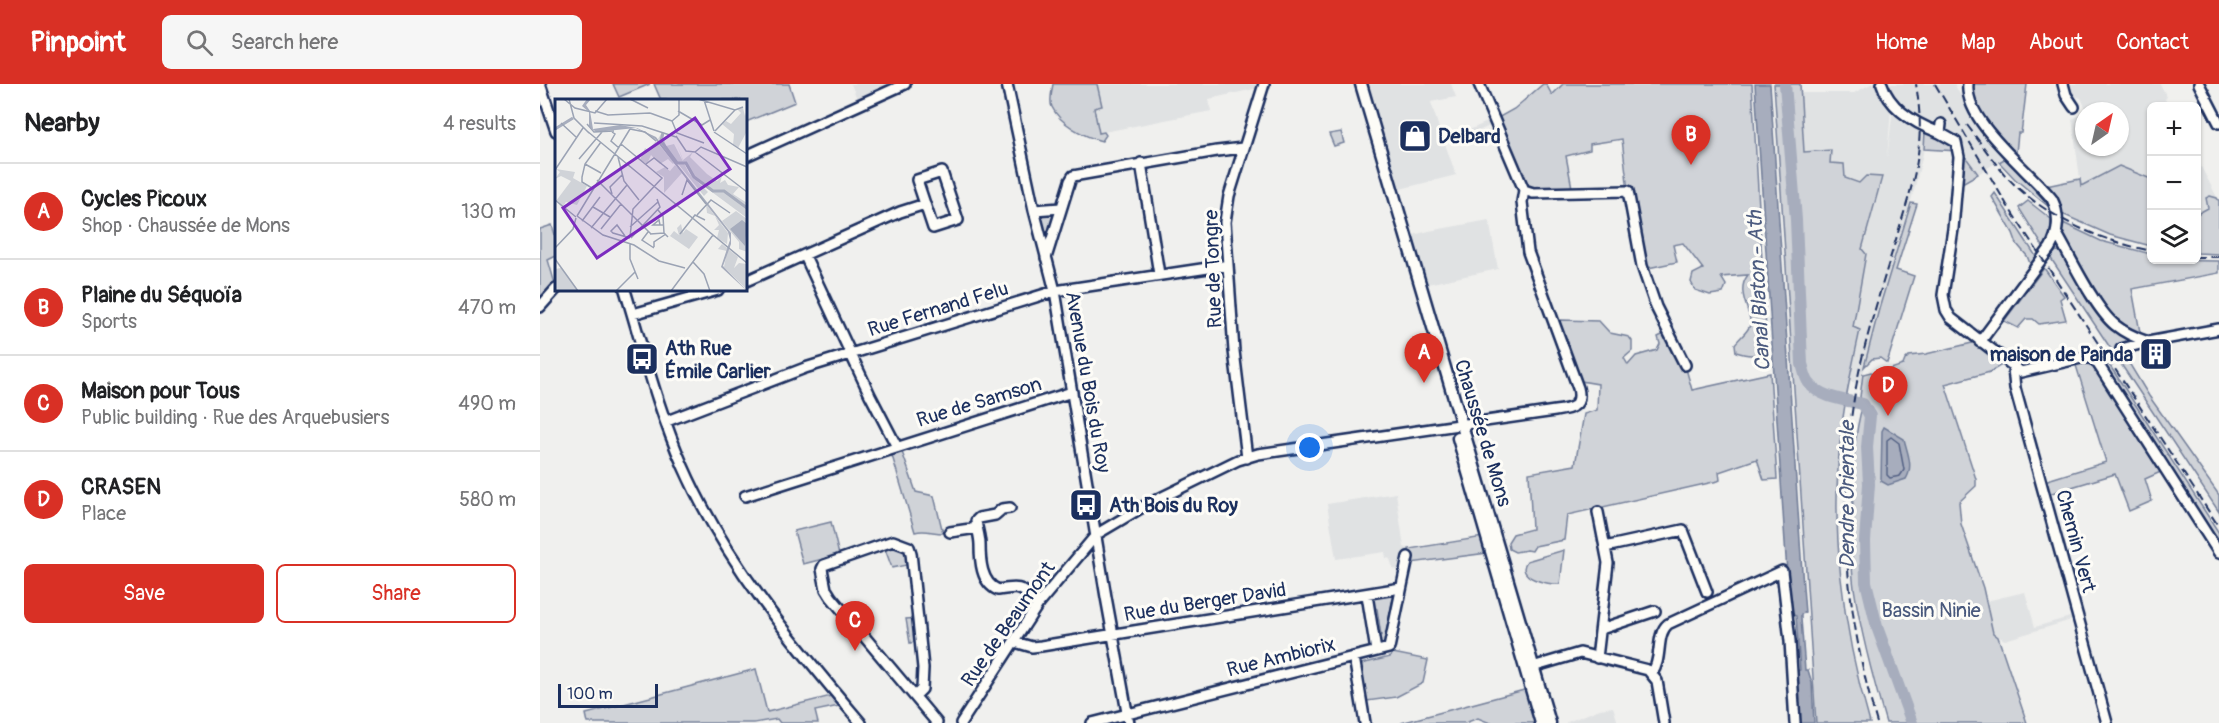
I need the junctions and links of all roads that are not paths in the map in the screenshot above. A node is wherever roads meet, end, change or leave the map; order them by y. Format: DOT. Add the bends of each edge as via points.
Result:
graph roads {
  1 [pos="540,84"];
  2 [pos="905,84"];
  3 [pos="1007,84"];
  4 [pos="1264,84"];
  5 [pos="1354,84"];
  6 [pos="1361,84"];
  7 [pos="1479,84"];
  8 [pos="1882,84"];
  9 [pos="1968,84"];
  10 [pos="2063,84"];
  11 [pos="2199,84"];
  12 [pos="2074,107"];
  13 [pos="2219,123"];
  14 [pos="555,128"];
  15 [pos="1243,148"];
  16 [pos="747,156"];
  17 [pos="1141,163"];
  18 [pos="1524,190"];
  19 [pos="925,204"];
  20 [pos="1061,208"];
  21 [pos="1034,210"];
  22 [pos="2057,234"];
  23 [pos="805,256"];
  24 [pos="1046,258"];
  25 [pos="1228,265"];
  26 [pos="1159,274"];
  27 [pos="747,281"];
  28 [pos="555,290"];
  29 [pos="625,291"];
  30 [pos="714,291"];
  31 [pos="1055,291"];
  32 [pos="540,307"];
  33 [pos="633,314"];
  34 [pos="2219,329"];
  35 [pos="1980,342"];
  36 [pos="2148,342"];
  37 [pos="2121,349"];
  38 [pos="852,354"];
  39 [pos="1685,365"];
  40 [pos="2013,368"];
  41 [pos="1072,392"];
  42 [pos="667,421"];
  43 [pos="1458,425"];
  44 [pos="897,447"];
  45 [pos="1247,458"];
  46 [pos="745,496"];
  47 [pos="1010,508"];
  48 [pos="1598,512"];
  49 [pos="977,528"];
  50 [pos="950,532"];
  51 [pos="1097,534"];
  52 [pos="1605,547"];
  53 [pos="2219,553"];
  54 [pos="1408,557"];
  55 [pos="1401,588"];
  56 [pos="1707,592"];
  57 [pos="1367,595"];
  58 [pos="1040,603"];
  59 [pos="1655,611"];
  60 [pos="1601,629"];
  61 [pos="1113,636"];
  62 [pos="1015,642"];
  63 [pos="1376,651"];
  64 [pos="1354,657"];
  65 [pos="1597,658"];
  66 [pos="1529,667"];
  67 [pos="1652,673"];
  68 [pos="915,696"];
  69 [pos="1129,718"];
  70 [pos="861,723"];
  71 [pos="937,723"];
  72 [pos="961,723"];
  73 [pos="1092,723"];
  74 [pos="1365,723"];
  75 [pos="1541,723"];
  76 [pos="1550,723"];
  77 [pos="1664,723"];
  78 [pos="1795,723"];
  79 [pos="2107,723"];
  1 -- 14 [label="street"];
  2 -- 16 [label="street"];
  3 -- 21 [label="street, Avenue du Bois du Roy"];
  4 -- 15 [label="street, Rue de Tongre"];
  5 -- 43 [label="main road, Chaussée de Mons"];
  6 -- 43 [label="main road, Chaussée de Mons"];
  7 -- 18 [label="street"];
  8 -- 35 [label="street" via="1889,100 1911,120 1940,128 1956,142 1959,156 1953,230 1943,295 1952,318"];
  9 -- 22 [label="street" via="1968,97 1978,119 2052,199"];
  10 -- 12 [label="street"];
  11 -- 13 [label="street"];
  15 -- 17 [label="street"];
  15 -- 25 [label="street, Rue de Tongre" via="1225,222"];
  17 -- 20 [label="street" via="1073,176"];
  17 -- 26 [label="street"];
  18 -- 39 [label="street" via="1628,191 1642,266 1656,307"];
  18 -- 43 [label="street, Rue de Beaumont" via="1528,252 1579,400 1575,407"];
  19 -- 19 [label="street" via="933,228 958,220 942,172 917,180"];
  19 -- 23 [label="street"];
  20 -- 21 [label="street"];
  20 -- 24 [label="street"];
  21 -- 24 [label="street, Avenue du Bois du Roy"];
  22 -- 35 [label="street"];
  22 -- 36 [label="street" via="2103,313 2126,332"];
  23 -- 27 [label="street"];
  23 -- 38 [label="street"];
  24 -- 31 [label="street, Avenue du Bois du Roy"];
  25 -- 26 [label="street, Rue Fernand Felu"];
  25 -- 45 [label="street, Rue de Tongre"];
  26 -- 31 [label="street, Rue Fernand Felu"];
  28 -- 32 [label="street"];
  29 -- 33 [label="street"];
  30 -- 33 [label="street"];
  31 -- 38 [label="street, Rue Fernand Felu"];
  31 -- 41 [label="street, Avenue du Bois du Roy"];
  33 -- 42 [label="street"];
  34 -- 36 [label="street"];
  35 -- 40 [label="street"];
  36 -- 37 [label="street"];
  38 -- 42 [label="street, Rue Fernand Felu"];
  38 -- 44 [label="street"];
  40 -- 53 [label="street" via="2026,372 2084,357 2098,363"];
  40 -- 79 [label="street, Chemin Vert" via="2015,388"];
  41 -- 44 [label="street, Rue de Samson"];
  41 -- 51 [label="street, Avenue du Bois du Roy"];
  42 -- 70 [label="street" via="684,468 728,552"];
  43 -- 45 [label="street, Rue de Beaumont"];
  43 -- 66 [label="main road, Chaussée de Mons"];
  44 -- 46 [label="street, Rue de Samson"];
  45 -- 51 [label="street, Rue de Beaumont" via="1146,505"];
  47 -- 49 [label="street" via="979,518"];
  48 -- 52 [label="street"];
  49 -- 50 [label="street"];
  49 -- 58 [label="street" via="988,584 998,590 1020,588"];
  51 -- 58 [label="street, Rue de Beaumont"];
  51 -- 61 [label="street, Avenue du Bois du Roy"];
  52 -- 56 [label="street" via="1683,530"];
  52 -- 60 [label="street" via="1608,563"];
  54 -- 55 [label="street"];
  55 -- 57 [label="street, Rue du Berger David"];
  55 -- 63 [label="street" via="1389,648"];
  57 -- 61 [label="street, Rue du Berger David"];
  57 -- 63 [label="street"];
  58 -- 62 [label="street, Rue de Beaumont"];
  59 -- 60 [label="street"];
  60 -- 65 [label="street"];
  61 -- 62 [label="street, Rue du Berger David" via="1032,647"];
  61 -- 69 [label="street, Avenue du Bois du Roy"];
  62 -- 72 [label="street, Rue de Beaumont"];
  63 -- 64 [label="street, Rue Ambiorix"];
  64 -- 69 [label="street, Rue Ambiorix"];
  64 -- 74 [label="street"];
  65 -- 66 [label="street" via="1580,653"];
  65 -- 67 [label="street"];
  66 -- 75 [label="main road, Chaussée de Mons"];
  66 -- 76 [label="main road, Chaussée de Mons"];
  67 -- 77 [label="street" via="1658,681"];
  67 -- 78 [label="street" via="1663,628 1668,624 1782,571"];
  68 -- 68 [label="street" via="831,597 822,569 828,563 893,541 909,547 923,668 922,688"];
  68 -- 71 [label="street"];
  69 -- 73 [label="street, Rue Ambiorix"];
}
